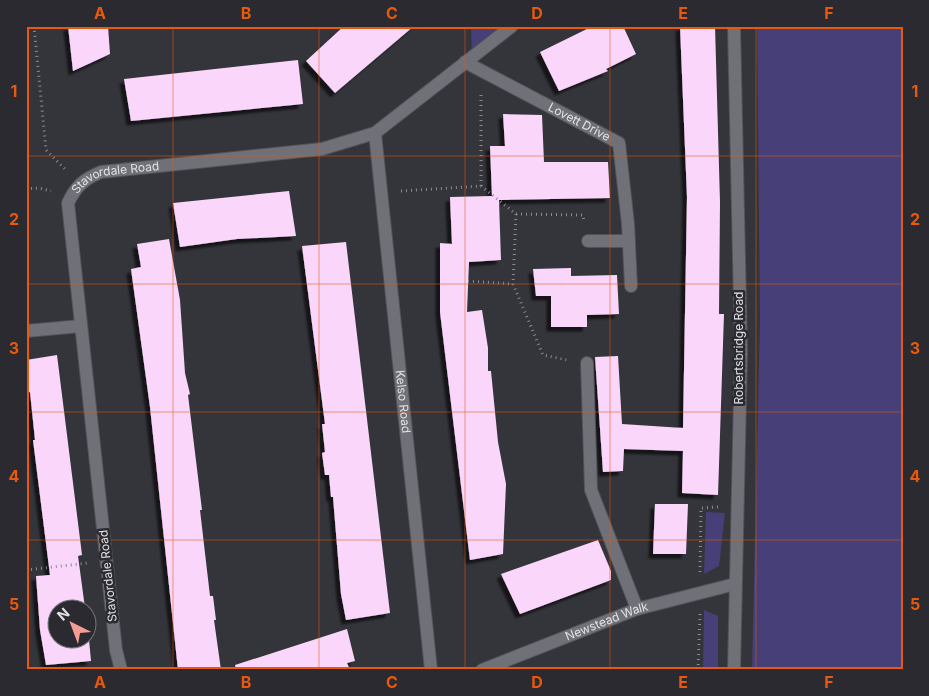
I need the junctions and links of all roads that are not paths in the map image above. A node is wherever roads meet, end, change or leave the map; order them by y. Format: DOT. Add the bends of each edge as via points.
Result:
graph roads {
  1 [pos="512,26"];
  2 [pos="734,26"];
  3 [pos="465,62"];
  4 [pos="375,133"];
  5 [pos="588,241"];
  6 [pos="629,241"];
  7 [pos="630,286"];
  8 [pos="81,326"];
  9 [pos="26,331"];
  10 [pos="587,363"];
  11 [pos="735,584"];
  12 [pos="637,609"];
  13 [pos="121,670"];
  14 [pos="432,670"];
  15 [pos="482,670"];
  16 [pos="734,670"];
  1 -- 3 [label="street, Stavordale Road"];
  2 -- 11 [label="street, Robertsbridge Road" via="741,351"];
  3 -- 4 [label="street, Stavordale Road"];
  3 -- 6 [label="street, Lovett Drive" via="619,143"];
  4 -- 8 [label="street, Stavordale Road" via="322,149 101,172 83,180 68,203"];
  4 -- 14 [label="street, Kelso Road"];
  5 -- 6 [label="street"];
  6 -- 7 [label="street, Lovett Drive"];
  8 -- 9 [label="street"];
  8 -- 13 [label="street, Stavordale Road" via="116,650"];
  10 -- 12 [label="street" via="591,490"];
  11 -- 12 [label="street, Newstead Walk"];
  11 -- 16 [label="street, Robertsbridge Road"];
  12 -- 15 [label="street, Newstead Walk"];
}
